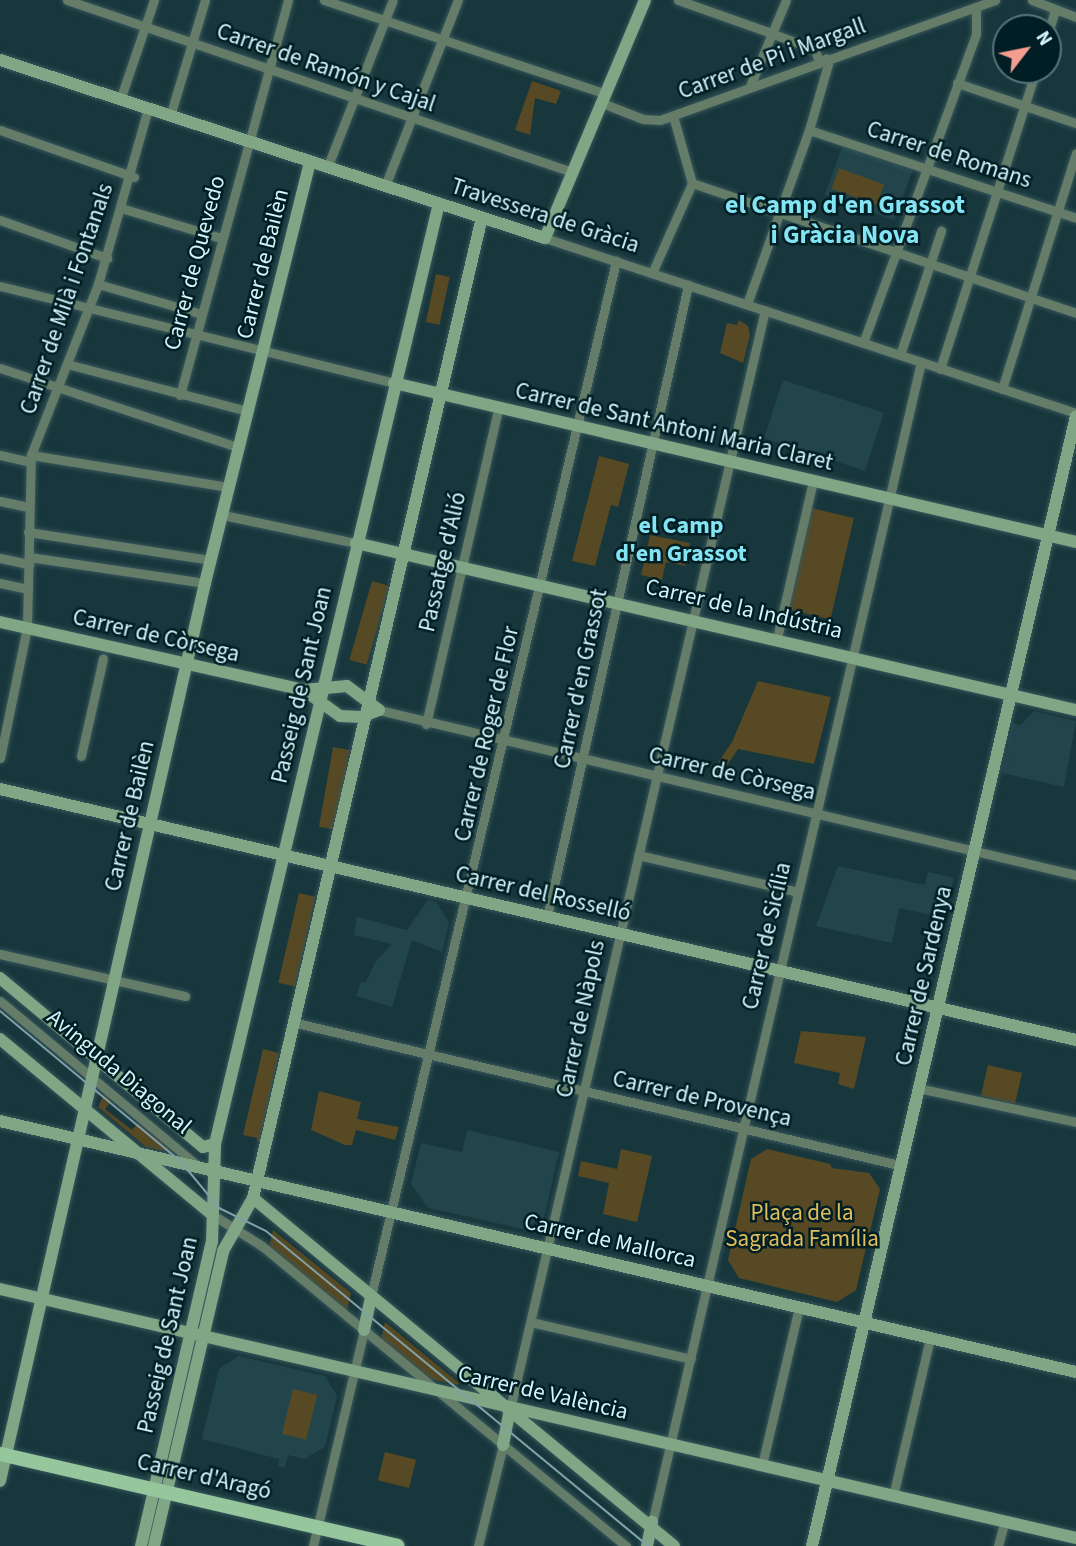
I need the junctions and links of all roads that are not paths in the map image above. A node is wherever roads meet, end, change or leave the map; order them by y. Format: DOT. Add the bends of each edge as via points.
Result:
graph roads {
  1 [pos="67,0"];
  2 [pos="154,0"];
  3 [pos="205,0"];
  4 [pos="288,0"];
  5 [pos="324,0"];
  6 [pos="393,0"];
  7 [pos="458,0"];
  8 [pos="645,0"];
  9 [pos="678,0"];
  10 [pos="786,0"];
  11 [pos="994,0"];
  12 [pos="1032,0"];
  13 [pos="976,7"];
  14 [pos="1055,10"];
  15 [pos="1054,14"];
  16 [pos="1076,17"];
  17 [pos="385,21"];
  18 [pos="145,26"];
  19 [pos="774,34"];
  20 [pos="442,40"];
  21 [pos="192,42"];
  22 [pos="823,59"];
  23 [pos="0,60"];
  24 [pos="269,68"];
  25 [pos="957,83"];
  26 [pos="1031,84"];
  27 [pos="750,86"];
  28 [pos="354,98"];
  29 [pos="604,99"];
  30 [pos="120,100"];
  31 [pos="1024,106"];
  32 [pos="148,109"];
  33 [pos="170,116"];
  34 [pos="673,116"];
  35 [pos="412,118"];
  36 [pos="1076,124"];
  37 [pos="0,130"];
  38 [pos="809,130"];
  39 [pos="248,142"];
  40 [pos="1076,153"];
  41 [pos="310,162"];
  42 [pos="327,168"];
  43 [pos="926,168"];
  44 [pos="572,172"];
  45 [pos="132,176"];
  46 [pos="692,183"];
  47 [pos="385,186"];
  48 [pos="997,192"];
  49 [pos="439,203"];
  50 [pos="121,208"];
  51 [pos="1058,212"];
  52 [pos="778,215"];
  53 [pos="482,217"];
  54 [pos="1076,218"];
  55 [pos="0,220"];
  56 [pos="941,231"];
  57 [pos="222,238"];
  58 [pos="545,238"];
  59 [pos="894,253"];
  60 [pos="107,258"];
  61 [pos="616,261"];
  62 [pos="929,264"];
  63 [pos="652,273"];
  64 [pos="970,278"];
  65 [pos="98,284"];
  66 [pos="688,285"];
  67 [pos="0,286"];
  68 [pos="1029,298"];
  69 [pos="747,304"];
  70 [pos="90,305"];
  71 [pos="765,310"];
  72 [pos="1076,313"];
  73 [pos="201,314"];
  74 [pos="195,335"];
  75 [pos="863,343"];
  76 [pos="262,352"];
  77 [pos="900,355"];
  78 [pos="920,362"];
  79 [pos="67,365"];
  80 [pos="0,368"];
  81 [pos="940,369"];
  82 [pos="394,383"];
  83 [pos="60,384"];
  84 [pos="1002,389"];
  85 [pos="180,395"];
  86 [pos="440,395"];
  87 [pos="498,409"];
  88 [pos="247,411"];
  89 [pos="1076,415"];
  90 [pos="579,428"];
  91 [pos="652,445"];
  92 [pos="238,447"];
  93 [pos="0,455"];
  94 [pos="30,459"];
  95 [pos="730,462"];
  96 [pos="813,481"];
  97 [pos="228,487"];
  98 [pos="889,498"];
  99 [pos="0,500"];
  100 [pos="29,507"];
  101 [pos="223,514"];
  102 [pos="28,533"];
  103 [pos="1049,536"];
  104 [pos="1076,542"];
  105 [pos="356,543"];
  106 [pos="402,554"];
  107 [pos="0,558"];
  108 [pos="29,560"];
  109 [pos="211,560"];
  110 [pos="462,567"];
  111 [pos="0,583"];
  112 [pos="205,583"];
  113 [pos="542,584"];
  114 [pos="28,589"];
  115 [pos="617,601"];
  116 [pos="693,618"];
  117 [pos="0,622"];
  118 [pos="27,628"];
  119 [pos="777,638"];
  120 [pos="852,656"];
  121 [pos="103,657"];
  122 [pos="187,664"];
  123 [pos="323,689"];
  124 [pos="304,690"];
  125 [pos="1012,695"];
  126 [pos="369,699"];
  127 [pos="319,703"];
  128 [pos="379,710"];
  129 [pos="1076,710"];
  130 [pos="365,716"];
  131 [pos="426,724"];
  132 [pos="505,742"];
  133 [pos="82,756"];
  134 [pos="0,758"];
  135 [pos="583,760"];
  136 [pos="656,777"];
  137 [pos="0,789"];
  138 [pos="815,814"];
  139 [pos="151,823"];
  140 [pos="975,848"];
  141 [pos="283,855"];
  142 [pos="638,855"];
  143 [pos="330,866"];
  144 [pos="1076,875"];
  145 [pos="798,892"];
  146 [pos="468,898"];
  147 [pos="547,917"];
  148 [pos="620,933"];
  149 [pos="0,954"];
  150 [pos="780,969"];
  151 [pos="0,978"];
  152 [pos="114,980"];
  153 [pos="185,996"];
  154 [pos="0,1000"];
  155 [pos="938,1007"];
  156 [pos="292,1022"];
  157 [pos="0,1039"];
  158 [pos="1076,1040"];
  159 [pos="431,1054"];
  160 [pos="95,1058"];
  161 [pos="91,1076"];
  162 [pos="918,1088"];
  163 [pos="585,1091"];
  164 [pos="83,1108"];
  165 [pos="0,1121"];
  166 [pos="1076,1122"];
  167 [pos="742,1129"];
  168 [pos="76,1138"];
  169 [pos="215,1144"];
  170 [pos="138,1153"];
  171 [pos="900,1165"];
  172 [pos="198,1166"];
  173 [pos="214,1173"];
  174 [pos="256,1180"];
  175 [pos="253,1198"];
  176 [pos="394,1213"];
  177 [pos="214,1215"];
  178 [pos="238,1226"];
  179 [pos="549,1248"];
  180 [pos="708,1286"];
  181 [pos="0,1289"];
  182 [pos="371,1296"];
  183 [pos="43,1298"];
  184 [pos="799,1307"];
  185 [pos="531,1322"];
  186 [pos="863,1323"];
  187 [pos="364,1330"];
  188 [pos="197,1334"];
  189 [pos="930,1338"];
  190 [pos="691,1359"];
  191 [pos="355,1372"];
  192 [pos="1076,1372"];
  193 [pos="437,1390"];
  194 [pos="510,1409"];
  195 [pos="671,1444"];
  196 [pos="503,1445"];
  197 [pos="3,1455"];
  198 [pos="762,1465"];
  199 [pos="0,1480"];
  200 [pos="828,1481"];
  201 [pos="160,1491"];
  202 [pos="893,1496"];
  203 [pos="652,1523"];
  204 [pos="1004,1523"];
  205 [pos="317,1528"];
  206 [pos="1076,1538"];
  207 [pos="141,1546"];
  208 [pos="154,1546"];
  209 [pos="313,1546"];
  210 [pos="397,1546"];
  211 [pos="478,1546"];
  212 [pos="626,1546"];
  213 [pos="647,1546"];
  214 [pos="674,1546"];
  215 [pos="813,1546"];
  216 [pos="998,1546"];
  1 -- 18 [label="street, Carrer de Ramón y Cajal"];
  2 -- 18 [label="street"];
  3 -- 21 [label="street"];
  4 -- 24 [label="street, Carrer de Quevedo"];
  5 -- 17 [label="street, Carrer de Pi i Margall"];
  6 -- 17 [label="street"];
  7 -- 20 [label="street"];
  8 -- 29 [label="street"];
  9 -- 19 [label="street"];
  10 -- 19 [label="street"];
  11 -- 13 [label="street, Carrer de Pi i Margall"];
  12 -- 14 [label="street"];
  13 -- 22 [label="street, Carrer de Pi i Margall"];
  13 -- 25 [label="street" via="976,34"];
  14 -- 15 [label="street"];
  14 -- 16 [label="street"];
  17 -- 20 [label="street, Carrer de Pi i Margall"];
  17 -- 28 [label="street"];
  18 -- 21 [label="street, Carrer de Ramón y Cajal"];
  18 -- 30 [label="street"];
  19 -- 22 [label="street" via="814,50"];
  19 -- 27 [label="street"];
  20 -- 29 [label="street, Carrer de Pi i Margall"];
  20 -- 35 [label="street"];
  21 -- 24 [label="street, Carrer de Ramón y Cajal"];
  21 -- 33 [label="street"];
  22 -- 27 [label="street, Carrer de Pi i Margall"];
  22 -- 38 [label="street" via="828,64"];
  23 -- 30 [label="street, Travessera de Gràcia"];
  24 -- 28 [label="street, Carrer de Ramón y Cajal"];
  24 -- 39 [label="street, Carrer de Quevedo"];
  25 -- 31 [label="street"];
  25 -- 43 [label="street"];
  26 -- 31 [label="street"];
  27 -- 34 [label="street, Carrer de Pi i Margall"];
  28 -- 35 [label="street, Carrer de Ramón y Cajal"];
  28 -- 42 [label="street"];
  29 -- 34 [label="street, Carrer de Pi i Margall" via="643,119"];
  29 -- 44 [label="street"];
  30 -- 32 [label="street, Travessera de Gràcia"];
  31 -- 36 [label="street"];
  31 -- 48 [label="street"];
  32 -- 33 [label="street, Travessera de Gràcia"];
  32 -- 45 [label="street, Carrer de Milà i Fontanals"];
  33 -- 39 [label="street, Travessera de Gràcia"];
  34 -- 46 [label="street"];
  35 -- 44 [label="street, Carrer de Ramón y Cajal"];
  35 -- 47 [label="street"];
  37 -- 45 [label="street"];
  38 -- 43 [label="street, Carrer de Romans"];
  38 -- 52 [label="street"];
  39 -- 41 [label="street, Travessera de Gràcia"];
  39 -- 57 [label="street, Carrer de Quevedo"];
  40 -- 51 [label="street"];
  41 -- 42 [label="street, Travessera de Gràcia"];
  41 -- 76 [label="street, Carrer de Bailèn"];
  42 -- 47 [label="street, Travessera de Gràcia"];
  43 -- 48 [label="street, Carrer de Romans"];
  43 -- 59 [label="street"];
  44 -- 58 [label="street"];
  45 -- 50 [label="street, Carrer de Milà i Fontanals"];
  46 -- 52 [label="street"];
  46 -- 63 [label="street"];
  47 -- 49 [label="street, Travessera de Gràcia"];
  48 -- 51 [label="street, Carrer de Romans"];
  48 -- 64 [label="street"];
  49 -- 53 [label="street, Travessera de Gràcia"];
  49 -- 82 [label="street, Passeig de Sant Joan"];
  50 -- 57 [label="street"];
  50 -- 60 [label="street, Carrer de Milà i Fontanals"];
  51 -- 54 [label="street, Carrer de Romans"];
  51 -- 68 [label="street"];
  52 -- 59 [label="street"];
  52 -- 69 [label="street"];
  53 -- 58 [label="street, Travessera de Gràcia"];
  53 -- 86 [label="street"];
  55 -- 60 [label="street"];
  56 -- 62 [label="street"];
  57 -- 73 [label="street, Carrer de Quevedo"];
  58 -- 61 [label="street, Travessera de Gràcia"];
  59 -- 62 [label="street"];
  59 -- 75 [label="street"];
  60 -- 65 [label="street, Carrer de Milà i Fontanals"];
  61 -- 63 [label="street, Travessera de Gràcia"];
  61 -- 90 [label="street, Carrer de Roger de Flor"];
  62 -- 64 [label="street"];
  62 -- 77 [label="street"];
  63 -- 66 [label="street, Travessera de Gràcia"];
  64 -- 68 [label="street"];
  64 -- 81 [label="street"];
  65 -- 70 [label="street, Carrer de Milà i Fontanals"];
  65 -- 73 [label="street"];
  66 -- 69 [label="street, Travessera de Gràcia"];
  66 -- 91 [label="street, Carrer d'en Grassot"];
  67 -- 70 [label="street, Carrer de Sant Antoni Maria Claret"];
  68 -- 72 [label="street"];
  68 -- 84 [label="street"];
  69 -- 71 [label="street, Travessera de Gràcia"];
  70 -- 74 [label="street, Carrer de Sant Antoni Maria Claret"];
  70 -- 79 [label="street, Carrer de Milà i Fontanals"];
  71 -- 75 [label="street, Travessera de Gràcia"];
  71 -- 95 [label="street, Carrer de Nàpols"];
  73 -- 74 [label="street, Carrer de Quevedo"];
  74 -- 76 [label="street, Carrer de Sant Antoni Maria Claret"];
  74 -- 85 [label="street, Carrer de Quevedo"];
  75 -- 77 [label="street, Travessera de Gràcia"];
  76 -- 82 [label="street, Carrer de Sant Antoni Maria Claret"];
  76 -- 88 [label="street, Carrer de Bailèn"];
  77 -- 78 [label="street, Travessera de Gràcia"];
  78 -- 81 [label="street, Travessera de Gràcia"];
  78 -- 98 [label="street, Carrer de Sicília"];
  79 -- 83 [label="street, Carrer de Milà i Fontanals"];
  79 -- 85 [label="street"];
  80 -- 83 [label="street"];
  81 -- 84 [label="street, Travessera de Gràcia"];
  82 -- 86 [label="street, Carrer de Sant Antoni Maria Claret"];
  82 -- 105 [label="street, Passeig de Sant Joan"];
  83 -- 92 [label="street"];
  83 -- 94 [label="street, Carrer de Milà i Fontanals"];
  84 -- 89 [label="street, Travessera de Gràcia"];
  85 -- 88 [label="street"];
  86 -- 87 [label="street, Carrer de Sant Antoni Maria Claret"];
  86 -- 106 [label="street"];
  87 -- 90 [label="street, Carrer de Sant Antoni Maria Claret"];
  87 -- 110 [label="street, Passatge d'Alió"];
  88 -- 92 [label="street, Carrer de Bailèn"];
  89 -- 103 [label="street, Carrer de Sardenya"];
  90 -- 91 [label="street, Carrer de Sant Antoni Maria Claret"];
  90 -- 113 [label="street, Carrer de Roger de Flor"];
  91 -- 95 [label="street, Carrer de Sant Antoni Maria Claret"];
  91 -- 115 [label="street, Carrer d'en Grassot"];
  92 -- 97 [label="street, Carrer de Bailèn"];
  93 -- 94 [label="street"];
  94 -- 97 [label="street"];
  94 -- 100 [label="street, Carrer de Milà i Fontanals"];
  95 -- 96 [label="street, Carrer de Sant Antoni Maria Claret"];
  95 -- 116 [label="street, Carrer de Nàpols"];
  96 -- 98 [label="street, Carrer de Sant Antoni Maria Claret"];
  96 -- 119 [label="street"];
  97 -- 101 [label="street, Carrer de Bailèn"];
  98 -- 103 [label="street, Carrer de Sant Antoni Maria Claret"];
  98 -- 120 [label="street, Carrer de Sicília"];
  99 -- 100 [label="street"];
  100 -- 102 [label="street, Carrer de Milà i Fontanals"];
  101 -- 105 [label="street"];
  101 -- 109 [label="street, Carrer de Bailèn"];
  102 -- 108 [label="street, Carrer de Milà i Fontanals"];
  102 -- 109 [label="street"];
  103 -- 104 [label="street, Carrer de Sant Antoni Maria Claret"];
  103 -- 125 [label="street, Carrer de Sardenya"];
  105 -- 106 [label="street, Carrer de la Indústria"];
  105 -- 123 [label="street, Passeig de Sant Joan"];
  106 -- 110 [label="street, Carrer de la Indústria"];
  106 -- 126 [label="street"];
  107 -- 108 [label="street"];
  108 -- 112 [label="street"];
  108 -- 114 [label="street, Carrer de Milà i Fontanals"];
  109 -- 112 [label="street, Carrer de Bailèn"];
  110 -- 113 [label="street, Carrer de la Indústria"];
  110 -- 131 [label="street, Passatge d'Alió"];
  111 -- 114 [label="street"];
  112 -- 122 [label="street, Carrer de Bailèn"];
  113 -- 115 [label="street, Carrer de la Indústria"];
  113 -- 132 [label="street, Carrer de Roger de Flor"];
  114 -- 118 [label="street, Carrer de Milà i Fontanals"];
  115 -- 116 [label="street, Carrer de la Indústria"];
  115 -- 135 [label="street, Carrer d'en Grassot"];
  116 -- 119 [label="street, Carrer de la Indústria"];
  116 -- 136 [label="street, Carrer de Nàpols"];
  117 -- 118 [label="street, Carrer de Còrsega"];
  118 -- 122 [label="street, Carrer de Còrsega"];
  118 -- 134 [label="street, Carrer de Milà i Fontanals"];
  119 -- 120 [label="street, Carrer de la Indústria"];
  120 -- 125 [label="street, Carrer de la Indústria"];
  120 -- 138 [label="street, Carrer de Sicília"];
  121 -- 133 [label="street"];
  122 -- 124 [label="street, Carrer de Còrsega"];
  122 -- 139 [label="street, Carrer de Bailèn"];
  123 -- 124 [label="street"];
  123 -- 126 [label="street" via="347,686"];
  123 -- 127 [label="street, Passeig de Sant Joan"];
  124 -- 127 [label="street"];
  125 -- 129 [label="street, Carrer de la Indústria"];
  125 -- 140 [label="street, Carrer de Sardenya"];
  126 -- 128 [label="street"];
  126 -- 130 [label="street"];
  127 -- 130 [label="street" via="340,716"];
  127 -- 141 [label="street, Passeig de Sant Joan"];
  128 -- 130 [label="street"];
  128 -- 131 [label="street, Carrer de Còrsega"];
  130 -- 143 [label="street"];
  131 -- 132 [label="street, Carrer de Còrsega"];
  132 -- 135 [label="street, Carrer de Còrsega"];
  132 -- 146 [label="street, Carrer de Roger de Flor"];
  135 -- 136 [label="street, Carrer de Còrsega"];
  135 -- 147 [label="street, Carrer d'en Grassot"];
  136 -- 138 [label="street, Carrer de Còrsega"];
  136 -- 142 [label="street, Carrer de Nàpols"];
  137 -- 139 [label="street, Carrer del Rosselló"];
  138 -- 140 [label="street, Carrer de Còrsega"];
  138 -- 145 [label="street, Carrer de Sicília"];
  139 -- 141 [label="street, Carrer del Rosselló"];
  139 -- 152 [label="street, Carrer de Bailèn"];
  140 -- 144 [label="street, Carrer de Còrsega"];
  140 -- 155 [label="street, Carrer de Sardenya"];
  141 -- 143 [label="street, Carrer del Rosselló"];
  141 -- 169 [label="street, Passeig de Sant Joan"];
  142 -- 145 [label="street"];
  142 -- 148 [label="street, Carrer de Nàpols"];
  143 -- 146 [label="street, Carrer del Rosselló"];
  143 -- 156 [label="street"];
  145 -- 150 [label="street, Carrer de Sicília"];
  146 -- 147 [label="street, Carrer del Rosselló"];
  146 -- 159 [label="street, Carrer de Roger de Flor"];
  147 -- 148 [label="street, Carrer del Rosselló"];
  148 -- 150 [label="street, Carrer del Rosselló"];
  148 -- 163 [label="street, Carrer de Nàpols"];
  149 -- 152 [label="street"];
  150 -- 155 [label="street, Carrer del Rosselló"];
  150 -- 167 [label="street, Carrer de Sicília"];
  151 -- 160 [label="street"];
  152 -- 153 [label="street"];
  152 -- 160 [label="street, Carrer de Bailèn"];
  154 -- 161 [label="street, Avinguda Diagonal"];
  155 -- 158 [label="street, Carrer del Rosselló"];
  155 -- 162 [label="street, Carrer de Sardenya"];
  156 -- 159 [label="street, Carrer de Provença"];
  156 -- 174 [label="street"];
  157 -- 164 [label="street"];
  159 -- 163 [label="street, Carrer de Provença"];
  159 -- 176 [label="street, Carrer de Roger de Flor"];
  160 -- 161 [label="street, Carrer de Bailèn"];
  160 -- 169 [label="street" via="203,1147"];
  161 -- 164 [label="street, Carrer de Bailèn"];
  161 -- 172 [label="street, Avinguda Diagonal"];
  162 -- 166 [label="street"];
  162 -- 171 [label="street, Carrer de Sardenya"];
  163 -- 167 [label="street, Carrer de Provença"];
  163 -- 179 [label="street, Carrer de Nàpols"];
  164 -- 168 [label="street, Carrer de Bailèn"];
  164 -- 170 [label="street"];
  165 -- 168 [label="street"];
  167 -- 171 [label="street, Carrer de Provença"];
  167 -- 180 [label="street, Carrer de Sicília"];
  168 -- 170 [label="street"];
  168 -- 183 [label="street, Carrer de Bailèn"];
  169 -- 173 [label="street, Passeig de Sant Joan"];
  170 -- 172 [label="street"];
  170 -- 177 [label="street"];
  171 -- 186 [label="street, Carrer de Sardenya"];
  172 -- 173 [label="street, Avinguda Diagonal"];
  173 -- 174 [label="street, Avinguda Diagonal"];
  173 -- 177 [label="street, Passeig de Sant Joan"];
  174 -- 175 [label="street, Passeig de Sant Joan"];
  174 -- 176 [label="street, Carrer de Mallorca"];
  175 -- 178 [label="street, Passeig de Sant Joan"];
  175 -- 182 [label="street"];
  176 -- 179 [label="street, Carrer de Mallorca"];
  176 -- 182 [label="street, Carrer de Roger de Flor"];
  177 -- 178 [label="street"];
  177 -- 188 [label="street, Passeig de Sant Joan"];
  178 -- 187 [label="street"];
  178 -- 188 [label="street, Passeig de Sant Joan" via="223,1251"];
  179 -- 180 [label="street, Carrer de Mallorca"];
  179 -- 185 [label="street, Carrer de Nàpols"];
  180 -- 184 [label="street, Carrer de Mallorca"];
  180 -- 190 [label="street, Carrer de Sicília"];
  181 -- 183 [label="street, Carrer de València"];
  182 -- 187 [label="street"];
  182 -- 194 [label="street"];
  183 -- 188 [label="street, Carrer de València"];
  183 -- 197 [label="street, Carrer de Bailèn"];
  184 -- 186 [label="street, Carrer de Mallorca"];
  184 -- 198 [label="street"];
  185 -- 190 [label="street"];
  185 -- 194 [label="street, Carrer de Nàpols"];
  186 -- 189 [label="street, Carrer de Mallorca"];
  186 -- 200 [label="street, Carrer de Sardenya"];
  187 -- 191 [label="street"];
  187 -- 193 [label="street"];
  188 -- 191 [label="street, Carrer de València"];
  188 -- 201 [label="street, Passeig de Sant Joan"];
  189 -- 192 [label="street, Carrer de Mallorca"];
  189 -- 202 [label="street"];
  190 -- 195 [label="street, Carrer de Sicília"];
  191 -- 193 [label="street, Carrer de València"];
  191 -- 205 [label="street"];
  193 -- 194 [label="street, Carrer de València"];
  193 -- 196 [label="street"];
  194 -- 195 [label="street, Carrer de València"];
  194 -- 196 [label="street"];
  194 -- 203 [label="street"];
  195 -- 198 [label="street, Carrer de València"];
  195 -- 203 [label="street, Carrer de Sicília"];
  196 -- 211 [label="street"];
  196 -- 212 [label="street"];
  197 -- 199 [label="street, Carrer de Bailèn"];
  197 -- 201 [label="main road, Carrer d'Aragó"];
  198 -- 200 [label="street, Carrer de València"];
  200 -- 202 [label="street, Carrer de València"];
  200 -- 215 [label="street, Carrer de Sardenya"];
  201 -- 205 [label="main road, Carrer d'Aragó"];
  201 -- 207 [label="street, Passeig de Sant Joan"];
  201 -- 208 [label="street, Passeig de Sant Joan"];
  202 -- 204 [label="street, Carrer de València"];
  203 -- 213 [label="street"];
  203 -- 214 [label="street"];
  204 -- 206 [label="street, Carrer de València"];
  204 -- 216 [label="street"];
  205 -- 209 [label="street"];
  205 -- 210 [label="main road, Carrer d'Aragó"];
}
